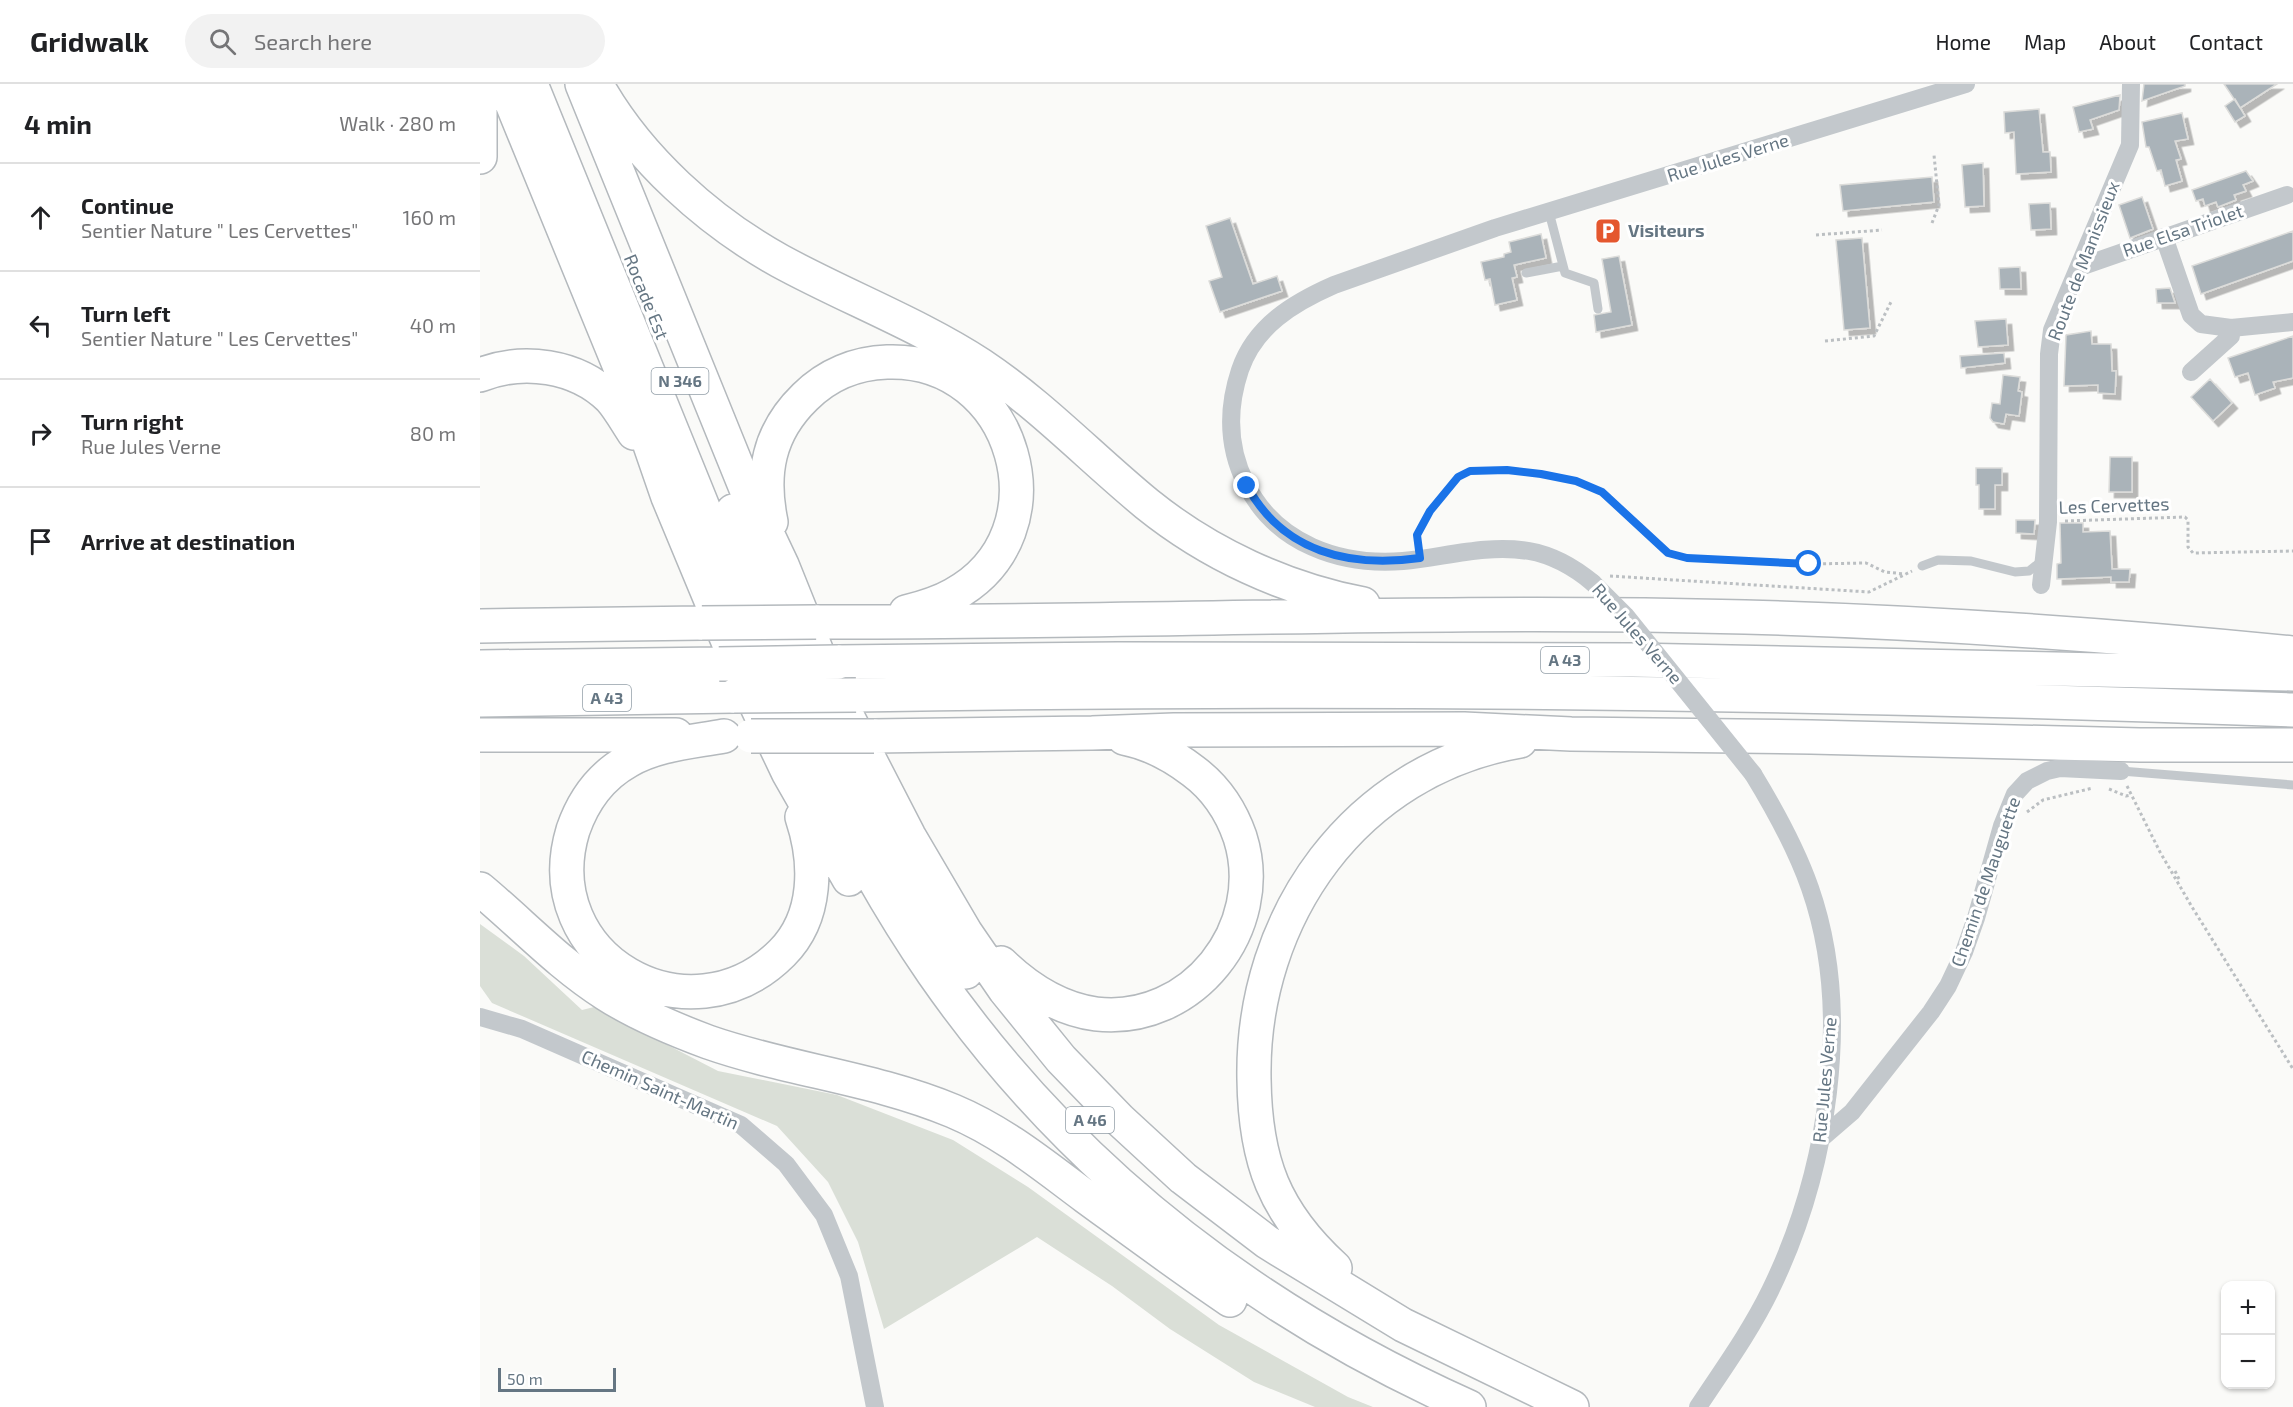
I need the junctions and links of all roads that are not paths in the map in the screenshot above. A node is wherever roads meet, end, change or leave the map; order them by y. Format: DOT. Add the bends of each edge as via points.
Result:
graph roads {
  1 [pos="504,84"];
  2 [pos="531,84"];
  3 [pos="559,84"];
  4 [pos="582,84"];
  5 [pos="596,84"];
  6 [pos="1966,84"];
  7 [pos="2131,84"];
  8 [pos="480,97"];
  9 [pos="480,157"];
  10 [pos="2287,195"];
  11 [pos="1550,212"];
  12 [pos="2164,237"];
  13 [pos="1563,266"];
  14 [pos="2080,267"];
  15 [pos="1526,273"];
  16 [pos="1598,309"];
  17 [pos="2293,322"];
  18 [pos="2231,328"];
  19 [pos="2192,372"];
  20 [pos="480,375"];
  21 [pos="668,497"];
  22 [pos="2043,560"];
  23 [pos="782,565"];
  24 [pos="1922,566"];
  25 [pos="2041,585"];
  26 [pos="480,607"];
  27 [pos="1479,614"];
  28 [pos="832,622"];
  29 [pos="480,626"];
  30 [pos="557,626"];
  31 [pos="2293,641"];
  32 [pos="2199,644"];
  33 [pos="2293,653"];
  34 [pos="480,667"];
  35 [pos="2293,674"];
  36 [pos="789,677"];
  37 [pos="480,700"];
  38 [pos="2293,711"];
  39 [pos="1092,733"];
  40 [pos="1571,734"];
  41 [pos="480,735"];
  42 [pos="738,736"];
  43 [pos="2140,745"];
  44 [pos="2293,745"];
  45 [pos="2293,761"];
  46 [pos="2121,771"];
  47 [pos="788,772"];
  48 [pos="2293,785"];
  49 [pos="480,889"];
  50 [pos="949,902"];
  51 [pos="480,1017"];
  52 [pos="1822,1137"];
  53 [pos="1193,1274"];
  54 [pos="1403,1325"];
  55 [pos="875,1407"];
  56 [pos="1435,1407"];
  57 [pos="1469,1407"];
  58 [pos="1533,1407"];
  59 [pos="1572,1407"];
  60 [pos="1698,1407"];
  1 -- 21 [label="highway" via="640,416"];
  2 -- 36 [label="highway, Rocade Est / N 346" via="737,592"];
  3 -- 36 [label="highway, Rocade Est / N 346" via="761,580"];
  4 -- 23 [label="highway" via="747,491"];
  5 -- 27 [label="highway" via="664,172 734,232 778,260 941,340 982,366 1042,412 1150,506 1204,543 1255,570 1338,599"];
  6 -- 11 [label="street, Rue Jules Verne"];
  7 -- 14 [label="street, Route de Manissieux" via="2130,145"];
  8 -- 9 [label="highway"];
  10 -- 12 [label="street, Rue Elsa Triolet"];
  11 -- 13 [label="lane"];
  11 -- 52 [label="street, Rue Jules Verne, bridge" via="1445,245 1311,295 1286,310 1262,331 1240,369 1230,412 1238,467 1267,515 1301,542 1330,555 1378,562 1500,548 1530,551 1562,562 1590,580 1625,615 1753,774 1794,849 1810,889 1823,938 1830,992"];
  12 -- 14 [label="street, Rue Elsa Triolet"];
  12 -- 18 [label="street" via="2192,315 2201,324"];
  13 -- 15 [label="lane"];
  13 -- 16 [label="lane" via="1565,273 1594,283"];
  14 -- 22 [label="street, Route de Manissieux" via="2052,330 2048,522"];
  17 -- 18 [label="street"];
  18 -- 19 [label="street" via="2231,336"];
  20 -- 21 [label="highway" via="508,367 550,368 573,374 596,387 623,416"];
  21 -- 47 [label="highway" via="742,675"];
  22 -- 24 [label="lane" via="2029,571 2015,572 1971,561 1938,560"];
  22 -- 25 [label="street, Route de Manissieux"];
  23 -- 28 [label="highway" via="768,508 766,472 780,429 806,395 840,372 867,364 897,362 939,370 978,396 1002,428 1015,465 1016,501 1002,546 981,574 953,596 916,609"];
  23 -- 50 [label="highway" via="827,677 886,794"];
  26 -- 30 [label="highway"];
  27 -- 28 [label="highway"];
  27 -- 32 [label="highway" via="1879,621"];
  28 -- 30 [label="highway, bridge"];
  29 -- 30 [label="highway"];
  31 -- 32 [label="highway"];
  32 -- 33 [label="highway"];
  34 -- 35 [label="highway, A 43, bridge" via="1118,659 1633,660"];
  36 -- 57 [label="highway, A 46" via="839,816 899,920 968,1020 1048,1114 1134,1198 1230,1273 1332,1338"];
  36 -- 58 [label="highway, A 46" via="950,949 1022,1047 1105,1136 1195,1215 1295,1286 1402,1347"];
  37 -- 38 [label="highway, A 43, bridge" via="1447,692 1767,695"];
  39 -- 40 [label="highway" via="1464,729"];
  39 -- 42 [label="highway, bridge"];
  39 -- 50 [label="highway" via="1137,741 1172,756 1209,784 1229,813 1244,852 1246,886 1236,930 1216,964 1184,993 1147,1010 1108,1015 1077,1010 1042,994 1008,969 986,949"];
  40 -- 43 [label="highway"];
  40 -- 54 [label="highway" via="1506,744 1472,754 1417,778 1381,802 1334,846 1305,886 1266,975 1257,1016 1253,1066 1260,1146 1271,1183 1308,1243"];
  41 -- 42 [label="highway"];
  42 -- 47 [label="highway" via="660,748 630,760 609,773 582,807 569,846 568,885 585,934 615,967 658,988 708,991 752,976 788,947 805,915 813,875 809,839"];
  43 -- 44 [label="highway"];
  43 -- 45 [label="highway"];
  46 -- 48 [label="lane, Chemin de Mauguette"];
  46 -- 52 [label="street, Chemin de Mauguette" via="2060,768 2039,773 2022,785 2007,810 1976,918 1948,986 1852,1112"];
  47 -- 53 [label="highway" via="884,938 928,1004 976,1065 1081,1179"];
  49 -- 53 [label="highway" via="559,959 631,1009 737,1051 892,1089 954,1111 1025,1150"];
  50 -- 54 [label="highway" via="981,957 1033,1025 1090,1090 1156,1154 1267,1242"];
  51 -- 55 [label="street, Chemin Saint-Martin" via="522,1029 741,1125 786,1164 824,1215 849,1276"];
  52 -- 60 [label="street, Rue Jules Verne" via="1799,1219 1770,1291 1745,1337"];
  53 -- 56 [label="highway" via="1302,1344"];
  54 -- 59 [label="highway"];
}
